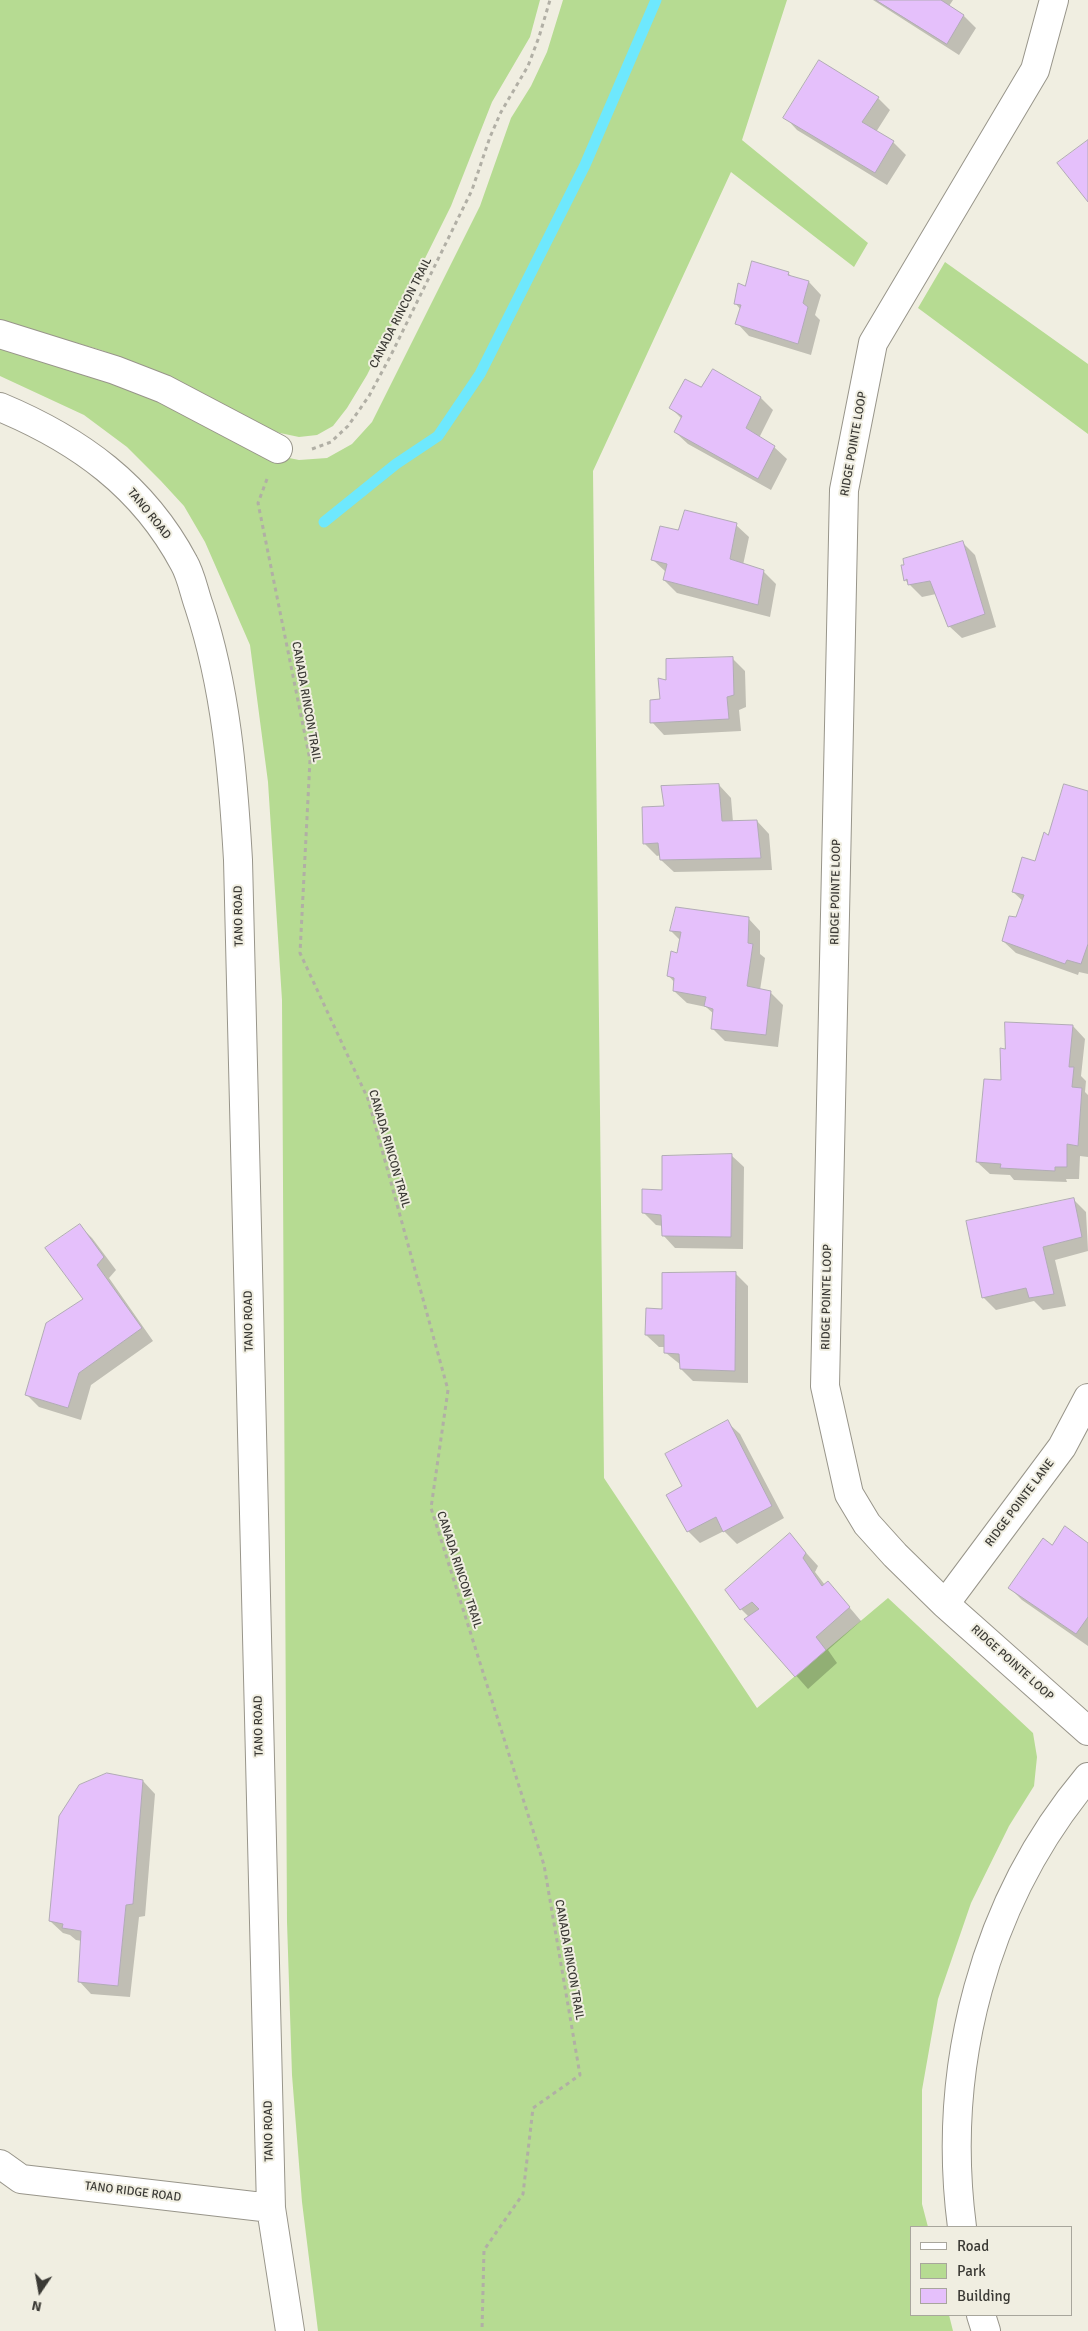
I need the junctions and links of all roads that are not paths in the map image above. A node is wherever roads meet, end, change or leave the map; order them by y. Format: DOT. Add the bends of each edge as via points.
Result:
graph roads {
  1 [pos="1054,0"];
  2 [pos="0,334"];
  3 [pos="0,407"];
  4 [pos="278,449"];
  5 [pos="1088,1398"];
  6 [pos="945,1604"];
  7 [pos="1088,1731"];
  8 [pos="1088,1777"];
  9 [pos="0,2164"];
  10 [pos="271,2208"];
  11 [pos="962,2226"];
  12 [pos="981,2316"];
  13 [pos="290,2331"];
  14 [pos="986,2331"];
  1 -- 6 [label="street, RIDGE POINTE LOOP" via="1035,70 873,343 844,490 825,1386 849,1494 867,1524"];
  2 -- 4 [label="street" via="164,389"];
  3 -- 10 [label="street, TANO ROAD" via="66,439 100,461 133,491 163,527 185,564 212,644 225,718 234,786 238,860"];
  5 -- 6 [label="street, RIDGE POINTE LANE" via="1062,1447"];
  6 -- 7 [label="street, RIDGE POINTE LOOP"];
  8 -- 11 [label="street" via="1064,1806 1034,1854 984,1964 966,2037 957,2121"];
  9 -- 10 [label="street, TANO RIDGE ROAD" via="21,2179"];
  10 -- 13 [label="street, TANO ROAD"];
  12 -- 14 [label="street"];
}
